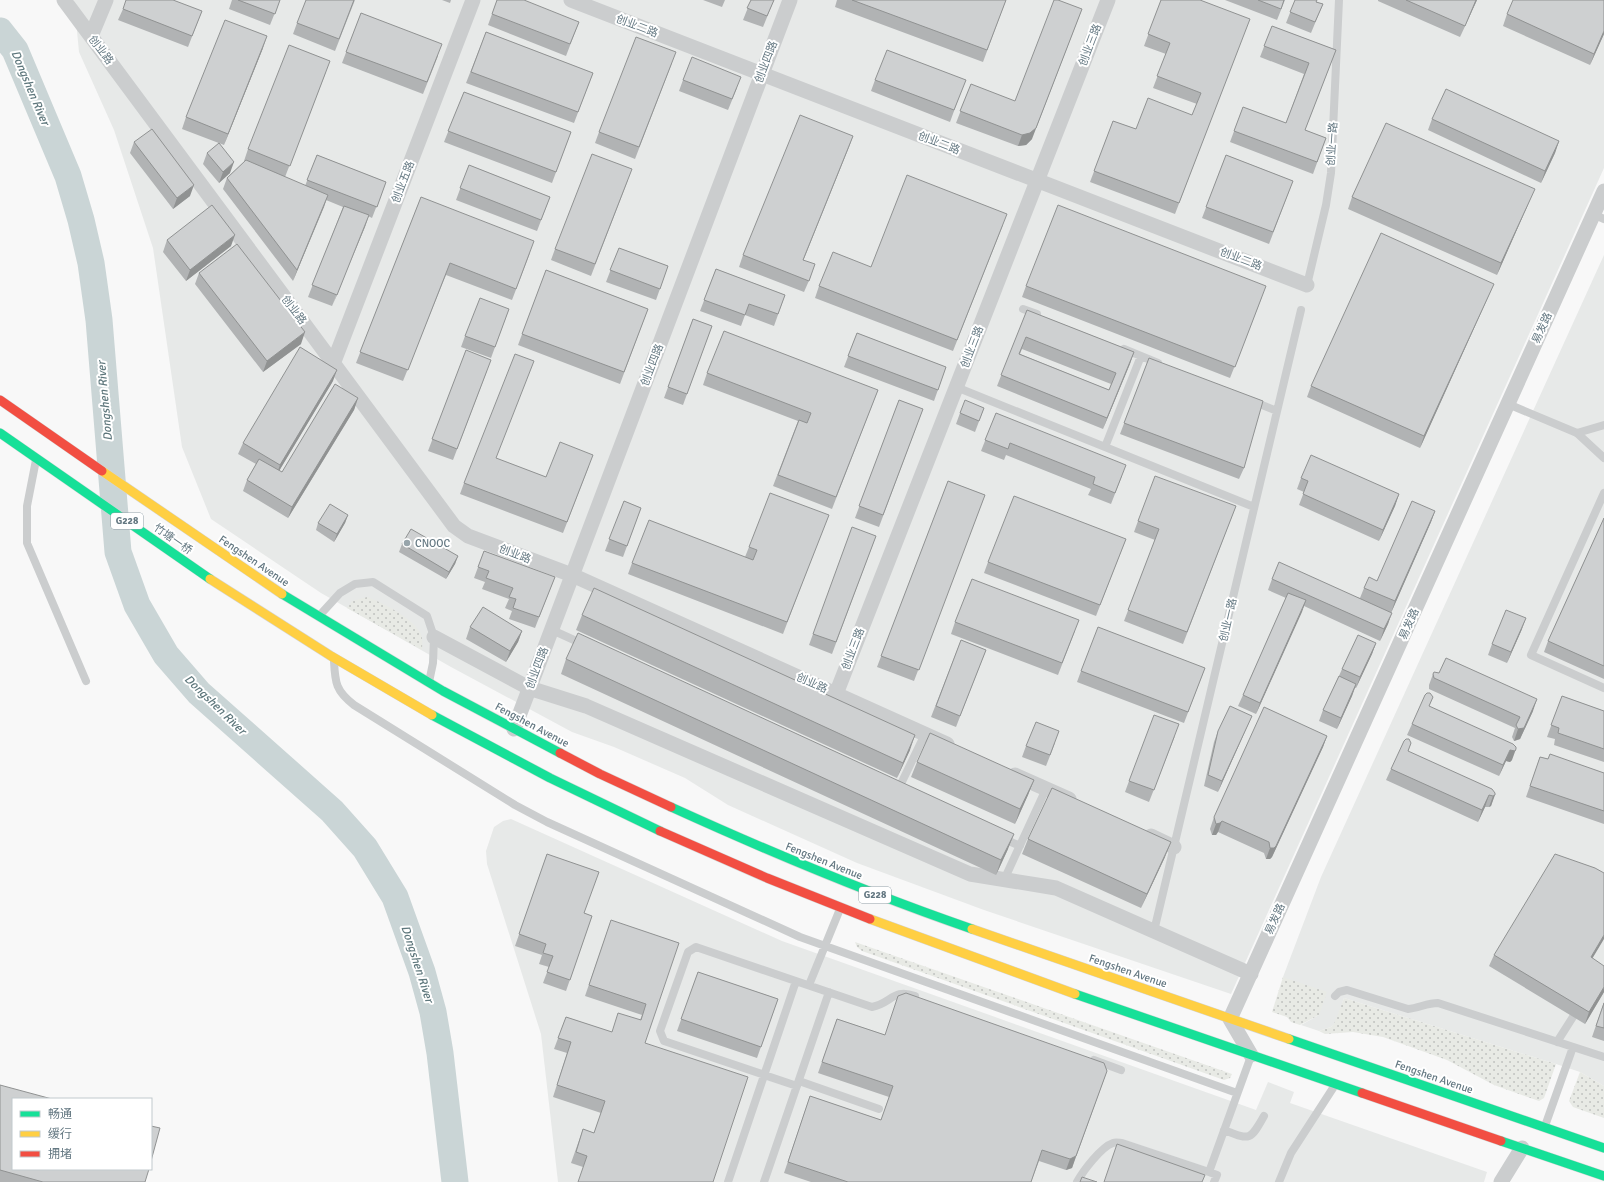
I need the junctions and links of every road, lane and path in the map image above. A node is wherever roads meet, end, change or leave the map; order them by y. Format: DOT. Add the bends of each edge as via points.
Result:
graph roads {
  1 [pos="64,0"];
  2 [pos="106,0"];
  3 [pos="473,0"];
  4 [pos="571,0"];
  5 [pos="790,0"];
  6 [pos="1108,0"];
  7 [pos="1340,0"];
  8 [pos="91,36"];
  9 [pos="762,74"];
  10 [pos="1037,181"];
  11 [pos="1604,191"];
  12 [pos="1599,217"];
  13 [pos="1307,285"];
  14 [pos="1023,309"];
  15 [pos="1301,310"];
  16 [pos="1045,318"];
  17 [pos="1119,347"];
  18 [pos="1141,356"];
  19 [pos="333,364"];
  20 [pos="1162,364"];
  21 [pos="956,387"];
  22 [pos="3,396"];
  23 [pos="1241,396"];
  24 [pos="1508,404"];
  25 [pos="1277,411"];
  26 [pos="1604,425"];
  27 [pos="0,433"];
  28 [pos="1577,433"];
  29 [pos="1105,447"];
  30 [pos="11,452"];
  31 [pos="36,458"];
  32 [pos="1604,458"];
  33 [pos="1604,493"];
  34 [pos="1254,507"];
  35 [pos="195,535"];
  36 [pos="572,575"];
  37 [pos="318,617"];
  38 [pos="552,630"];
  39 [pos="434,637"];
  40 [pos="595,650"];
  41 [pos="334,658"];
  42 [pos="86,680"];
  43 [pos="429,683"];
  44 [pos="529,688"];
  45 [pos="1604,688"];
  46 [pos="836,694"];
  47 [pos="514,729"];
  48 [pos="925,734"];
  49 [pos="960,750"];
  50 [pos="1003,770"];
  51 [pos="1046,789"];
  52 [pos="898,790"];
  53 [pos="1081,805"];
  54 [pos="1138,830"];
  55 [pos="991,832"];
  56 [pos="1020,846"];
  57 [pos="1174,846"];
  58 [pos="1004,880"];
  59 [pos="840,909"];
  60 [pos="1154,931"];
  61 [pos="825,946"];
  62 [pos="1251,974"];
  63 [pos="796,981"];
  64 [pos="809,985"];
  65 [pos="829,992"];
  66 [pos="1335,996"];
  67 [pos="920,998"];
  68 [pos="1581,1004"];
  69 [pos="1230,1019"];
  70 [pos="1557,1042"];
  71 [pos="1574,1047"];
  72 [pos="1251,1055"];
  73 [pos="1084,1057"];
  74 [pos="1604,1057"];
  75 [pos="1121,1070"];
  76 [pos="764,1075"];
  77 [pos="798,1084"];
  78 [pos="1335,1084"];
  79 [pos="1237,1093"];
  80 [pos="879,1109"];
  81 [pos="1264,1116"];
  82 [pos="1544,1127"];
  83 [pos="1224,1130"];
  84 [pos="1522,1148"];
  85 [pos="1604,1148"];
  86 [pos="1209,1172"];
  87 [pos="1604,1176"];
  88 [pos="728,1182"];
  89 [pos="764,1182"];
  90 [pos="1077,1182"];
  91 [pos="1214,1182"];
  92 [pos="1279,1182"];
  93 [pos="1501,1182"];
  1 -- 8 [label="street, 创业路"];
  2 -- 8 [label="street"];
  3 -- 19 [label="street, 创业五路"];
  4 -- 9 [label="street, 创业二路"];
  5 -- 9 [label="street, 创业四路"];
  6 -- 10 [label="street, 创业三路"];
  7 -- 13 [label="lane, 创业一路" via="1331,173"];
  8 -- 19 [label="street, 创业路"];
  9 -- 10 [label="street, 创业二路"];
  9 -- 36 [label="street, 创业四路"];
  10 -- 13 [label="street, 创业二路"];
  10 -- 21 [label="street, 创业三路"];
  11 -- 12 [label="street, 易发路"];
  12 -- 24 [label="street, 易发路"];
  14 -- 16 [label="lane"];
  15 -- 25 [label="lane, 创业一路"];
  17 -- 18 [label="lane"];
  18 -- 20 [label="lane"];
  18 -- 29 [label="lane"];
  19 -- 36 [label="street, 创业路" via="454,526 468,536"];
  21 -- 29 [label="lane"];
  21 -- 46 [label="street, 创业三路"];
  22 -- 35 [label="highway, 竹塘一桥 / G228" via="23,405 47,433"];
  23 -- 25 [label="lane"];
  24 -- 28 [label="lane"];
  24 -- 62 [label="street, 易发路"];
  25 -- 34 [label="lane, 创业一路"];
  26 -- 28 [label="lane"];
  27 -- 31 [label="highway, G228"];
  28 -- 32 [label="lane"];
  29 -- 34 [label="lane"];
  30 -- 31 [label="highway, G228"];
  31 -- 41 [label="highway, 竹塘一桥 / G228" via="201,573"];
  31 -- 42 [label="lane" via="27,506 27,544"];
  33 -- 45 [label="lane" via="1531,655"];
  34 -- 57 [label="lane, 创业一路"];
  35 -- 37 [label="highway, Fengshen Avenue / G228"];
  36 -- 38 [label="street, 创业四路"];
  36 -- 46 [label="street, 创业路"];
  37 -- 39 [label="lane" via="340,593 355,584 373,582 427,616"];
  37 -- 43 [label="highway, Fengshen Avenue / G228"];
  38 -- 40 [label="lane"];
  38 -- 44 [label="street, 创业四路"];
  39 -- 43 [label="lane"];
  39 -- 44 [label="street"];
  41 -- 59 [label="highway, G228" via="483,743 583,794 743,869"];
  41 -- 61 [label="lane" via="338,690 348,700 515,805 547,822"];
  43 -- 47 [label="highway, Fengshen Avenue / G228"];
  44 -- 47 [label="street, 创业四路"];
  44 -- 58 [label="street" via="586,706 970,874"];
  46 -- 48 [label="street, 创业路"];
  47 -- 69 [label="highway, Fengshen Avenue / G228" via="600,774 703,822 859,888 1014,945"];
  48 -- 49 [label="street, 创业路"];
  48 -- 52 [label="lane"];
  50 -- 51 [label="street"];
  51 -- 53 [label="street"];
  51 -- 56 [label="lane"];
  54 -- 57 [label="street"];
  55 -- 56 [label="lane"];
  56 -- 58 [label="lane"];
  57 -- 60 [label="lane, 创业一路"];
  58 -- 60 [label="street" via="1056,888"];
  59 -- 61 [label="lane"];
  59 -- 72 [label="highway, G228" via="1010,972"];
  60 -- 62 [label="street"];
  61 -- 64 [label="lane"];
  61 -- 79 [label="lane"];
  62 -- 69 [label="street, 易发路"];
  63 -- 64 [label="lane"];
  63 -- 76 [label="lane"];
  63 -- 76 [label="lane" via="696,947 688,952 660,1031 664,1041"];
  64 -- 65 [label="lane"];
  65 -- 67 [label="lane" via="872,1007 882,1005 896,994 906,993"];
  65 -- 77 [label="lane"];
  66 -- 70 [label="lane" via="1347,990 1408,1009 1438,1003"];
  68 -- 70 [label="lane"];
  69 -- 72 [label="street"];
  69 -- 82 [label="highway, Fengshen Avenue / G228"];
  70 -- 71 [label="lane"];
  71 -- 74 [label="lane"];
  71 -- 82 [label="lane"];
  72 -- 78 [label="highway, G228"];
  72 -- 79 [label="lane"];
  73 -- 75 [label="lane"];
  76 -- 77 [label="lane"];
  76 -- 88 [label="lane"];
  77 -- 80 [label="lane"];
  77 -- 89 [label="lane"];
  78 -- 84 [label="highway, G228"];
  78 -- 92 [label="lane" via="1291,1153"];
  79 -- 83 [label="lane"];
  81 -- 83 [label="lane" via="1254,1133 1248,1137"];
  82 -- 85 [label="highway, Fengshen Avenue / G228"];
  83 -- 86 [label="lane"];
  84 -- 87 [label="highway, G228"];
  84 -- 93 [label="street"];
  86 -- 90 [label="lane" via="1122,1142 1113,1143 1105,1148"];
  86 -- 91 [label="lane" via="1217,1175"];
}
